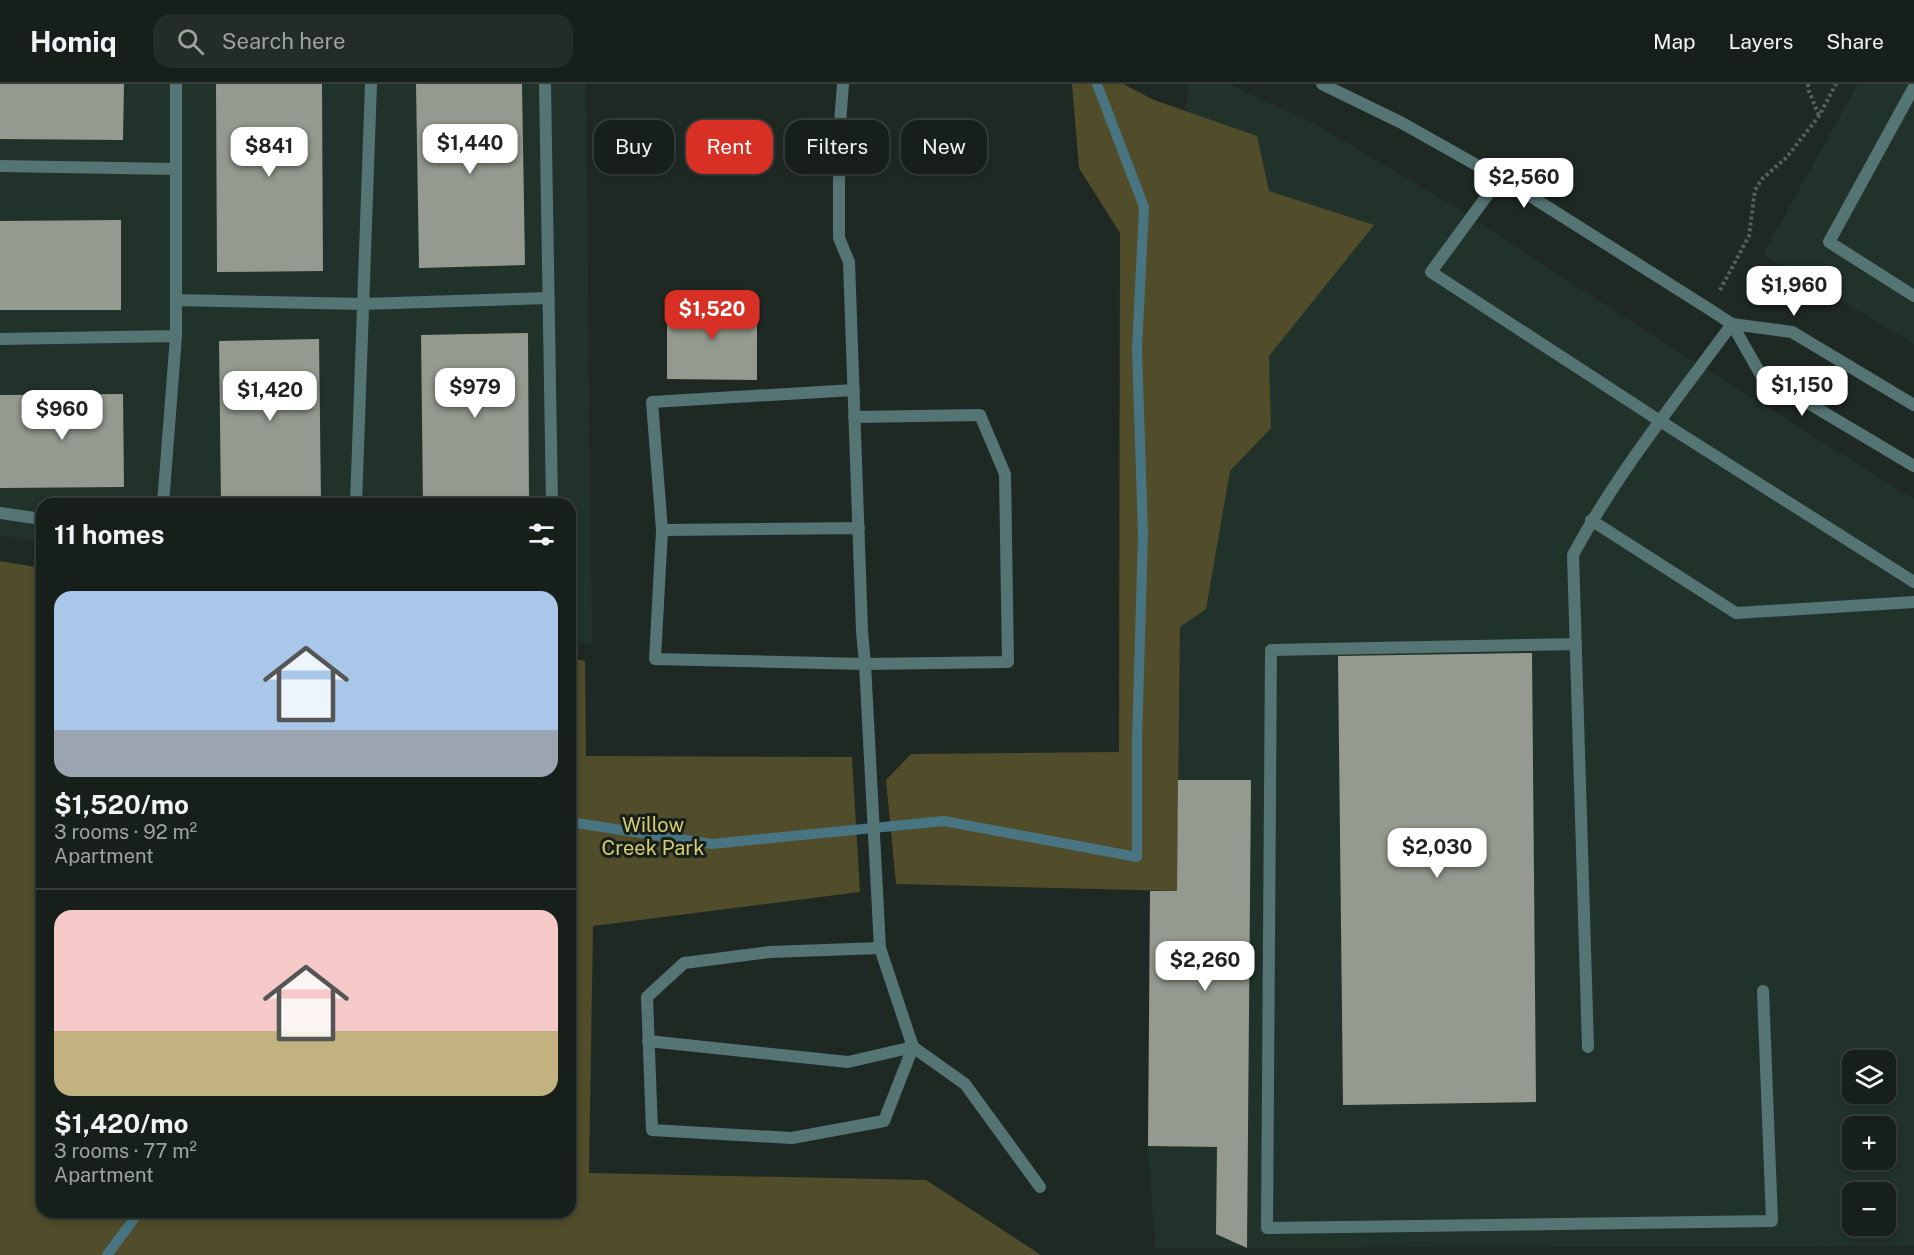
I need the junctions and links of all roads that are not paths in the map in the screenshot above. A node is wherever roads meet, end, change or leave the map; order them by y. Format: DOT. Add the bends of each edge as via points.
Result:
graph roads {
  1 [pos="176,84"];
  2 [pos="371,84"];
  3 [pos="545,84"];
  4 [pos="843,84"];
  5 [pos="1322,84"];
  6 [pos="1914,87"];
  7 [pos="0,166"];
  8 [pos="176,169"];
  9 [pos="1500,178"];
  10 [pos="1914,296"];
  11 [pos="549,298"];
  12 [pos="176,300"];
  13 [pos="363,304"];
  14 [pos="1732,324"];
  15 [pos="176,336"];
  16 [pos="0,339"];
  17 [pos="854,390"];
  18 [pos="1914,405"];
  19 [pos="854,417"];
  20 [pos="1660,421"];
  21 [pos="1914,466"];
  22 [pos="163,498"];
  23 [pos="356,498"];
  24 [pos="552,498"];
  25 [pos="0,513"];
  26 [pos="36,518"];
  27 [pos="1591,520"];
  28 [pos="859,528"];
  29 [pos="662,530"];
  30 [pos="1914,582"];
  31 [pos="1914,602"];
  32 [pos="1576,644"];
  33 [pos="865,664"];
  34 [pos="880,948"];
  35 [pos="1763,991"];
  36 [pos="648,1041"];
  37 [pos="913,1047"];
  38 [pos="1588,1047"];
  39 [pos="1040,1187"];
  1 -- 8 [label="street"];
  2 -- 13 [label="street"];
  3 -- 11 [label="street"];
  4 -- 17 [label="street" via="839,238 849,262"];
  5 -- 9 [label="street"];
  6 -- 10 [label="street" via="1829,242"];
  7 -- 8 [label="street"];
  8 -- 12 [label="street"];
  9 -- 14 [label="street"];
  9 -- 20 [label="street" via="1431,272"];
  11 -- 13 [label="street"];
  11 -- 24 [label="street"];
  12 -- 13 [label="street"];
  12 -- 15 [label="street"];
  13 -- 23 [label="street"];
  14 -- 18 [label="street" via="1792,332"];
  14 -- 20 [label="street"];
  14 -- 21 [label="street" via="1761,375"];
  15 -- 16 [label="street"];
  15 -- 22 [label="street"];
  17 -- 19 [label="street"];
  17 -- 29 [label="street" via="652,402"];
  19 -- 28 [label="street"];
  19 -- 33 [label="street" via="980,415 1005,474 1008,662"];
  20 -- 27 [label="street"];
  20 -- 30 [label="street"];
  25 -- 26 [label="street"];
  27 -- 31 [label="street" via="1736,614"];
  27 -- 32 [label="street" via="1573,555"];
  28 -- 29 [label="street"];
  28 -- 33 [label="street"];
  29 -- 33 [label="street" via="655,659"];
  32 -- 35 [label="street" via="1271,650 1267,1228 1772,1221"];
  32 -- 38 [label="street"];
  33 -- 34 [label="street"];
  34 -- 36 [label="street" via="770,952 684,963 647,997"];
  34 -- 37 [label="street"];
  36 -- 37 [label="street" via="848,1062"];
  36 -- 37 [label="street" via="652,1130 792,1138 884,1121"];
  37 -- 39 [label="street" via="965,1084"];
}
